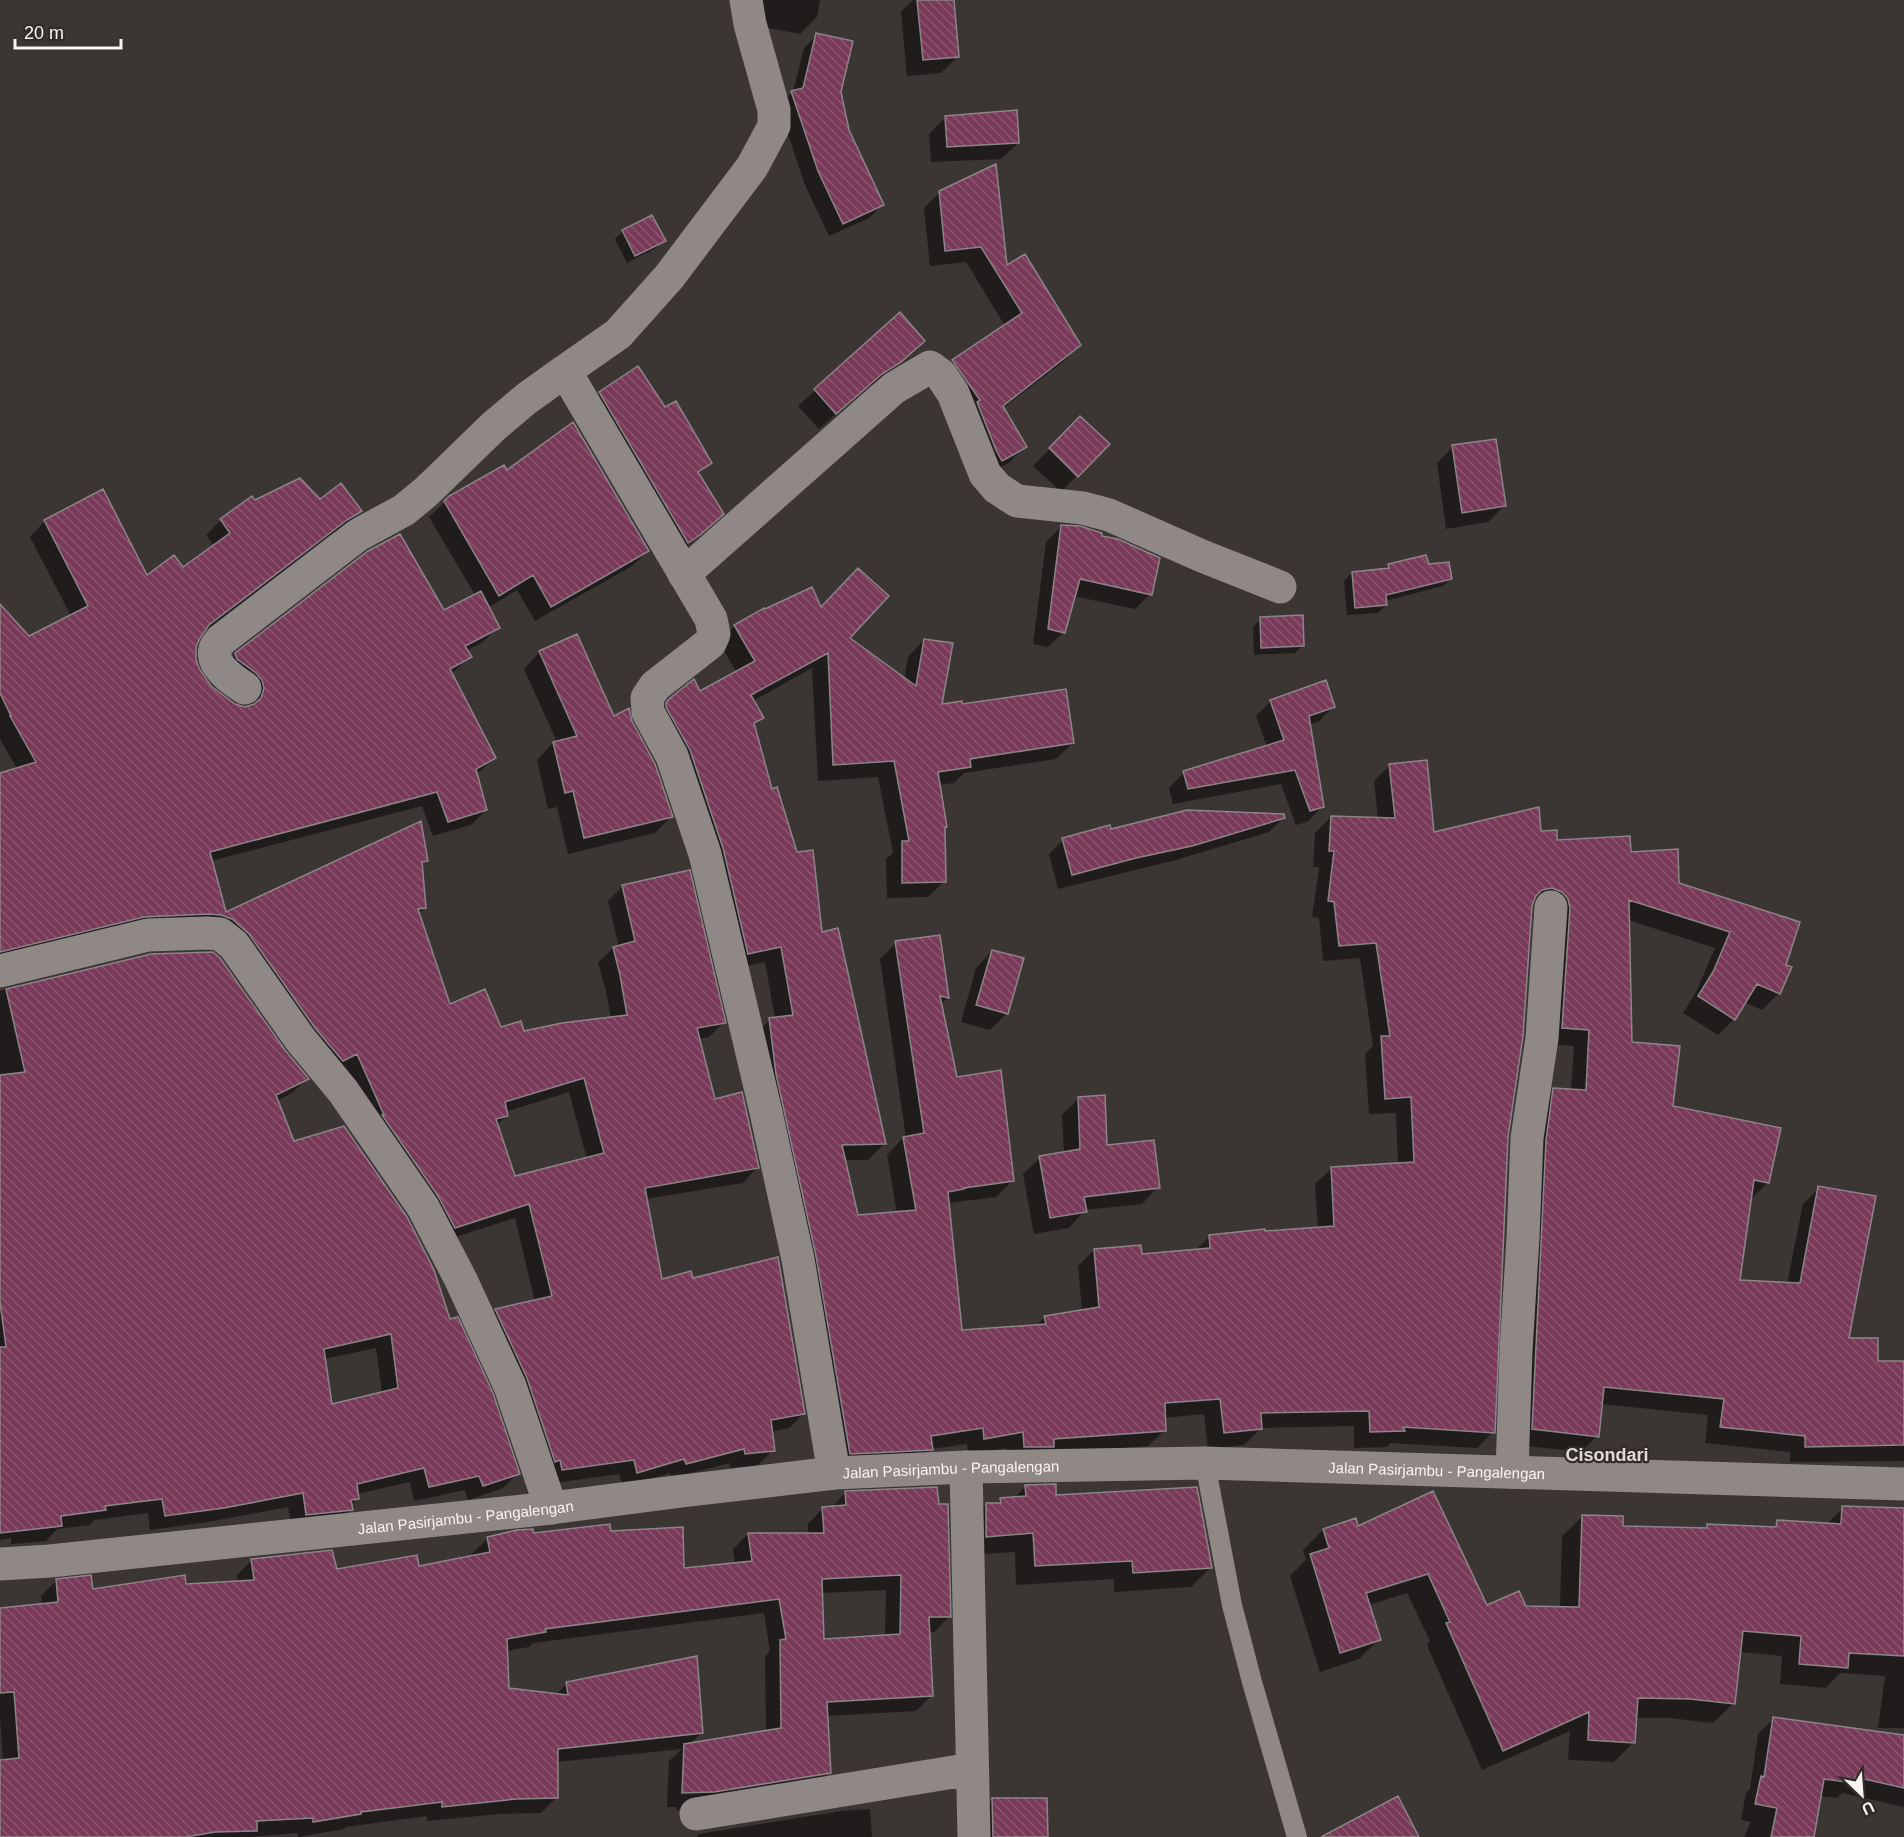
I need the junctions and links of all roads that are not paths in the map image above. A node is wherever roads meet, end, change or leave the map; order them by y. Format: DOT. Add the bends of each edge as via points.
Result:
graph roads {
  1 [pos="746,0"];
  2 [pos="565,370"];
  3 [pos="684,574"];
  4 [pos="1280,587"];
  5 [pos="244,688"];
  6 [pos="1551,907"];
  7 [pos="0,971"];
  8 [pos="1205,1463"];
  9 [pos="966,1467"];
  10 [pos="1512,1472"];
  11 [pos="834,1473"];
  12 [pos="1904,1484"];
  13 [pos="550,1508"];
  14 [pos="0,1564"];
  15 [pos="972,1768"];
  16 [pos="696,1814"];
  17 [pos="974,1837"];
  18 [pos="1297,1837"];
  1 -- 2 [label="street" via="774,110 774,126 753,167 669,277 618,334"];
  2 -- 3 [label="street"];
  2 -- 5 [label="street" via="526,399 404,510 358,535 221,640 215,659 228,677"];
  3 -- 4 [label="street" via="894,388 930,367 953,393 985,474 1017,501 1083,508 1109,515"];
  3 -- 11 [label="street" via="711,619 714,634 700,652 655,686 647,698 648,712 672,756 705,854 798,1259"];
  6 -- 10 [label="street" via="1542,1038 1527,1138"];
  7 -- 13 [label="street" via="148,935 220,934 234,945 423,1206 510,1386"];
  8 -- 9 [label="street, Jalan Pasirjambu - Pangalengan"];
  8 -- 10 [label="street, Jalan Pasirjambu - Pangalengan"];
  8 -- 18 [label="lane" via="1232,1605"];
  9 -- 11 [label="street, Jalan Pasirjambu - Pangalengan"];
  9 -- 15 [label="street"];
  10 -- 12 [label="street, Jalan Pasirjambu - Pangalengan"];
  11 -- 13 [label="street, Jalan Pasirjambu - Pangalengan"];
  13 -- 14 [label="street, Jalan Pasirjambu - Pangalengan"];
  15 -- 16 [label="street"];
  15 -- 17 [label="street"];
}
